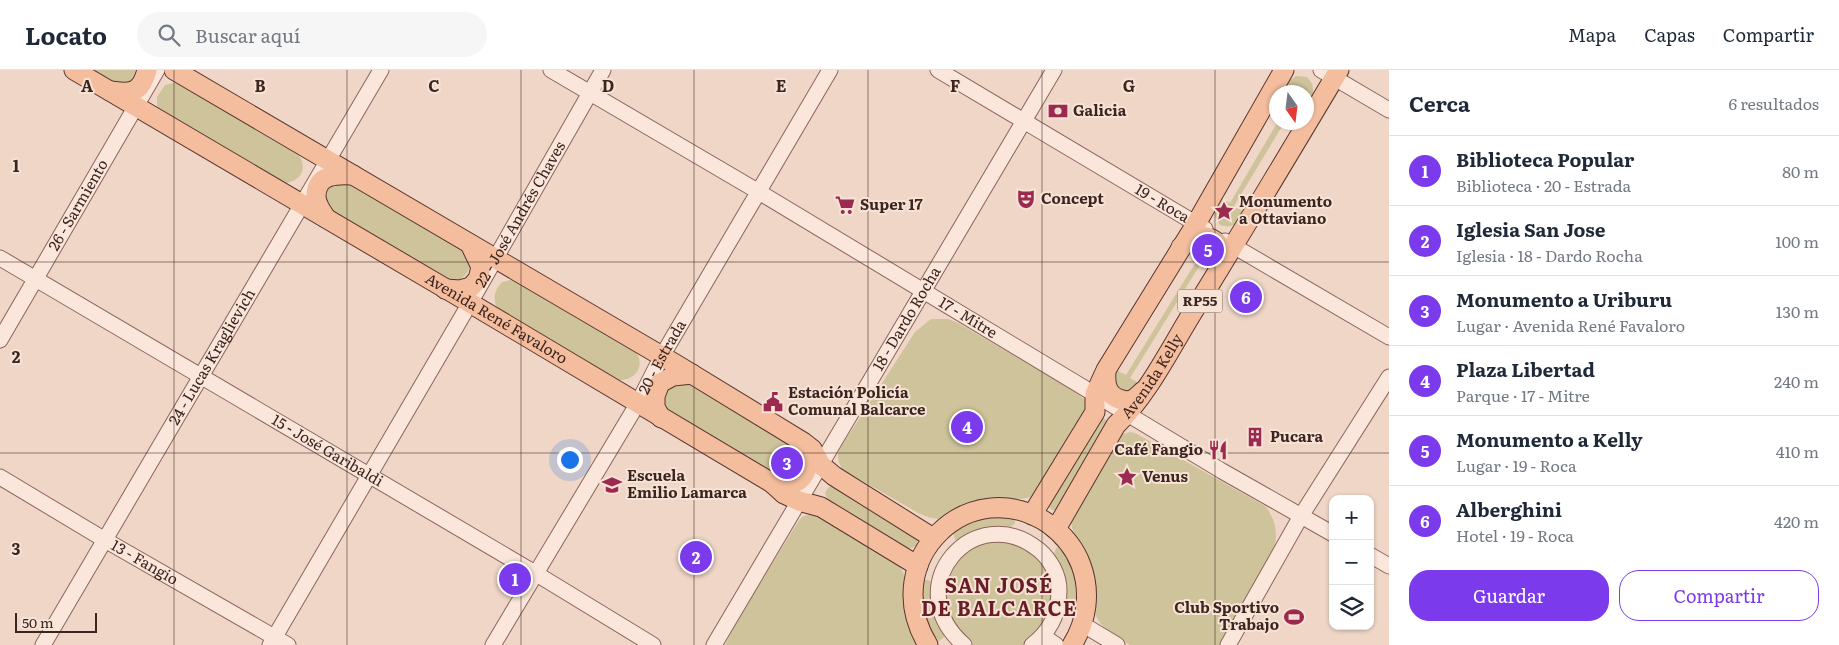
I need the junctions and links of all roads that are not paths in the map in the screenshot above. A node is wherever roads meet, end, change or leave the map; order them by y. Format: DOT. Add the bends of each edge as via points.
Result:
graph roads {
  1 [pos="74,70"];
  2 [pos="147,70"];
  3 [pos="157,70"];
  4 [pos="174,70"];
  5 [pos="381,70"];
  6 [pos="551,70"];
  7 [pos="603,70"];
  8 [pos="830,70"];
  9 [pos="938,70"];
  10 [pos="1054,70"];
  11 [pos="1284,70"];
  12 [pos="1332,72"];
  13 [pos="110,92"];
  14 [pos="589,92"];
  15 [pos="136,107"];
  16 [pos="1389,110"];
  17 [pos="1023,121"];
  18 [pos="328,160"];
  19 [pos="354,176"];
  20 [pos="759,192"];
  21 [pos="302,204"];
  22 [pos="326,218"];
  23 [pos="1196,224"];
  24 [pos="470,244"];
  25 [pos="1233,246"];
  26 [pos="1181,247"];
  27 [pos="0,258"];
  28 [pos="495,258"];
  29 [pos="1219,270"];
  30 [pos="36,279"];
  31 [pos="446,288"];
  32 [pos="923,292"];
  33 [pos="470,303"];
  34 [pos="1389,337"];
  35 [pos="0,340"];
  36 [pos="662,356"];
  37 [pos="1106,370"];
  38 [pos="692,374"];
  39 [pos="201,376"];
  40 [pos="1389,377"];
  41 [pos="1144,391"];
  42 [pos="1096,394"];
  43 [pos="638,403"];
  44 [pos="1129,413"];
  45 [pos="661,418"];
  46 [pos="804,442"];
  47 [pos="822,465"];
  48 [pos="370,476"];
  49 [pos="0,477"];
  50 [pos="772,483"];
  51 [pos="799,501"];
  52 [pos="1032,515"];
  53 [pos="1301,516"];
  54 [pos="1056,529"];
  55 [pos="1329,532"];
  56 [pos="933,538"];
  57 [pos="105,540"];
  58 [pos="1041,552"];
  59 [pos="955,553"];
  60 [pos="1374,557"];
  61 [pos="918,566"];
  62 [pos="1389,566"];
  63 [pos="535,573"];
  64 [pos="1082,624"];
  65 [pos="273,641"];
  66 [pos="1037,641"];
  67 [pos="957,643"];
  68 [pos="43,645"];
  69 [pos="288,645"];
  70 [pos="493,645"];
  71 [pos="653,645"];
  72 [pos="714,645"];
  73 [pos="928,645"];
  74 [pos="1056,645"];
  75 [pos="1072,645"];
  76 [pos="1117,645"];
  77 [pos="1228,645"];
  1 -- 13 [label="main road, Avenida René Favaloro"];
  2 -- 13 [label="main road" via="136,90"];
  3 -- 15 [label="street, 26 - Sarmiento"];
  4 -- 18 [label="main road"];
  5 -- 18 [label="street, 24 - Lucas Kraglievich"];
  6 -- 14 [label="street, 17 - Mitre"];
  7 -- 14 [label="street, 22 - José Andrés Chaves"];
  8 -- 20 [label="street, 20 - Estrada"];
  9 -- 17 [label="street, 19 - Roca"];
  10 -- 17 [label="street, 18 - Dardo Rocha"];
  11 -- 23 [label="main road, Avenida Kelly / RP55"];
  12 -- 16 [label="street"];
  12 -- 25 [label="main road, Avenida Kelly / RP55"];
  13 -- 15 [label="main road, Avenida René Favaloro"];
  14 -- 20 [label="street, 17 - Mitre"];
  14 -- 28 [label="street, 22 - José Andrés Chaves"];
  15 -- 21 [label="main road, Avenida René Favaloro"];
  15 -- 30 [label="street, 26 - Sarmiento"];
  17 -- 23 [label="street, 19 - Roca"];
  17 -- 32 [label="street, 18 - Dardo Rocha"];
  18 -- 19 [label="main road"];
  18 -- 21 [label="street, 24 - Lucas Kraglievich"];
  19 -- 22 [label="main road" via="326,176 319,185 316,196"];
  19 -- 24 [label="main road"];
  20 -- 32 [label="street, 17 - Mitre"];
  20 -- 36 [label="street, 20 - Estrada"];
  21 -- 22 [label="main road, Avenida René Favaloro"];
  21 -- 39 [label="street, 24 - Lucas Kraglievich"];
  22 -- 31 [label="main road, Avenida René Favaloro"];
  23 -- 25 [label="street, 19 - Roca"];
  23 -- 26 [label="main road, Avenida Kelly / RP55"];
  24 -- 28 [label="main road"];
  24 -- 31 [label="main road" via="481,267 478,279 471,287 460,290"];
  25 -- 29 [label="main road, Avenida Kelly / RP55"];
  25 -- 34 [label="street, 19 - Roca"];
  26 -- 29 [label="main road" via="1190,239 1201,236 1212,239 1220,246 1223,257"];
  26 -- 37 [label="main road, Avenida Kelly / RP55"];
  27 -- 30 [label="street, 15 - José Garibaldi"];
  28 -- 33 [label="street, 22 - José Andrés Chaves"];
  28 -- 36 [label="main road"];
  29 -- 41 [label="main road, Avenida Kelly / RP55"];
  30 -- 35 [label="street, 26 - Sarmiento"];
  30 -- 39 [label="street, 15 - José Garibaldi"];
  31 -- 33 [label="main road, Avenida René Favaloro"];
  32 -- 42 [label="street, 17 - Mitre"];
  32 -- 47 [label="street, 18 - Dardo Rocha"];
  33 -- 43 [label="main road, Avenida René Favaloro"];
  33 -- 48 [label="street, 22 - José Andrés Chaves"];
  36 -- 38 [label="main road"];
  36 -- 43 [label="street, 20 - Estrada"];
  37 -- 41 [label="main road" via="1107,389 1115,398 1133,400"];
  37 -- 42 [label="main road, Avenida Kelly / RP55"];
  38 -- 45 [label="main road" via="673,376 660,383 654,396"];
  38 -- 46 [label="main road"];
  39 -- 48 [label="street, 15 - José Garibaldi"];
  39 -- 57 [label="street, 24 - Lucas Kraglievich"];
  40 -- 53 [label="street"];
  41 -- 44 [label="main road, Avenida Kelly / RP55"];
  42 -- 44 [label="street, 17 - Mitre"];
  42 -- 52 [label="main road, Avenida Kelly / RP55" via="1095,412"];
  43 -- 45 [label="main road, Avenida René Favaloro"];
  43 -- 63 [label="street, 20 - Estrada"];
  44 -- 53 [label="street, 17 - Mitre"];
  44 -- 54 [label="main road, Avenida Kelly / RP55" via="1116,425"];
  45 -- 50 [label="main road, Avenida René Favaloro"];
  46 -- 47 [label="main road"];
  46 -- 50 [label="main road" via="808,461 804,476 790,485"];
  47 -- 51 [label="street, 18 - Dardo Rocha"];
  47 -- 56 [label="main road" via="834,476"];
  48 -- 63 [label="street, 15 - José Garibaldi"];
  48 -- 65 [label="street, 22 - José Andrés Chaves"];
  49 -- 57 [label="street, 13 - Fangio"];
  50 -- 51 [label="main road, Avenida René Favaloro"];
  51 -- 61 [label="main road, Avenida René Favaloro" via="821,507"];
  51 -- 72 [label="street, 18 - Dardo Rocha"];
  52 -- 54 [label="main road"];
  52 -- 56 [label="main road" via="1007,509 981,511 955,521"];
  53 -- 55 [label="street, 17 - Mitre"];
  53 -- 77 [label="street"];
  54 -- 58 [label="street, Avenida Kelly"];
  54 -- 64 [label="main road" via="1069,542 1085,574 1086,610"];
  56 -- 59 [label="street"];
  56 -- 61 [label="main road"];
  57 -- 65 [label="street, 13 - Fangio"];
  57 -- 68 [label="street, 24 - Lucas Kraglievich"];
  58 -- 59 [label="street" via="1029,542 1012,535 995,534 978,538"];
  58 -- 66 [label="street" via="1054,568 1059,602 1055,619"];
  59 -- 67 [label="street" via="943,569 938,601 943,619"];
  60 -- 62 [label="street"];
  61 -- 73 [label="main road" via="912,596 914,615"];
  63 -- 70 [label="street, 20 - Estrada"];
  63 -- 71 [label="street, 15 - José Garibaldi"];
  64 -- 75 [label="main road"];
  64 -- 76 [label="street"];
  65 -- 69 [label="street, 13 - Fangio"];
  66 -- 74 [label="street"];
}
